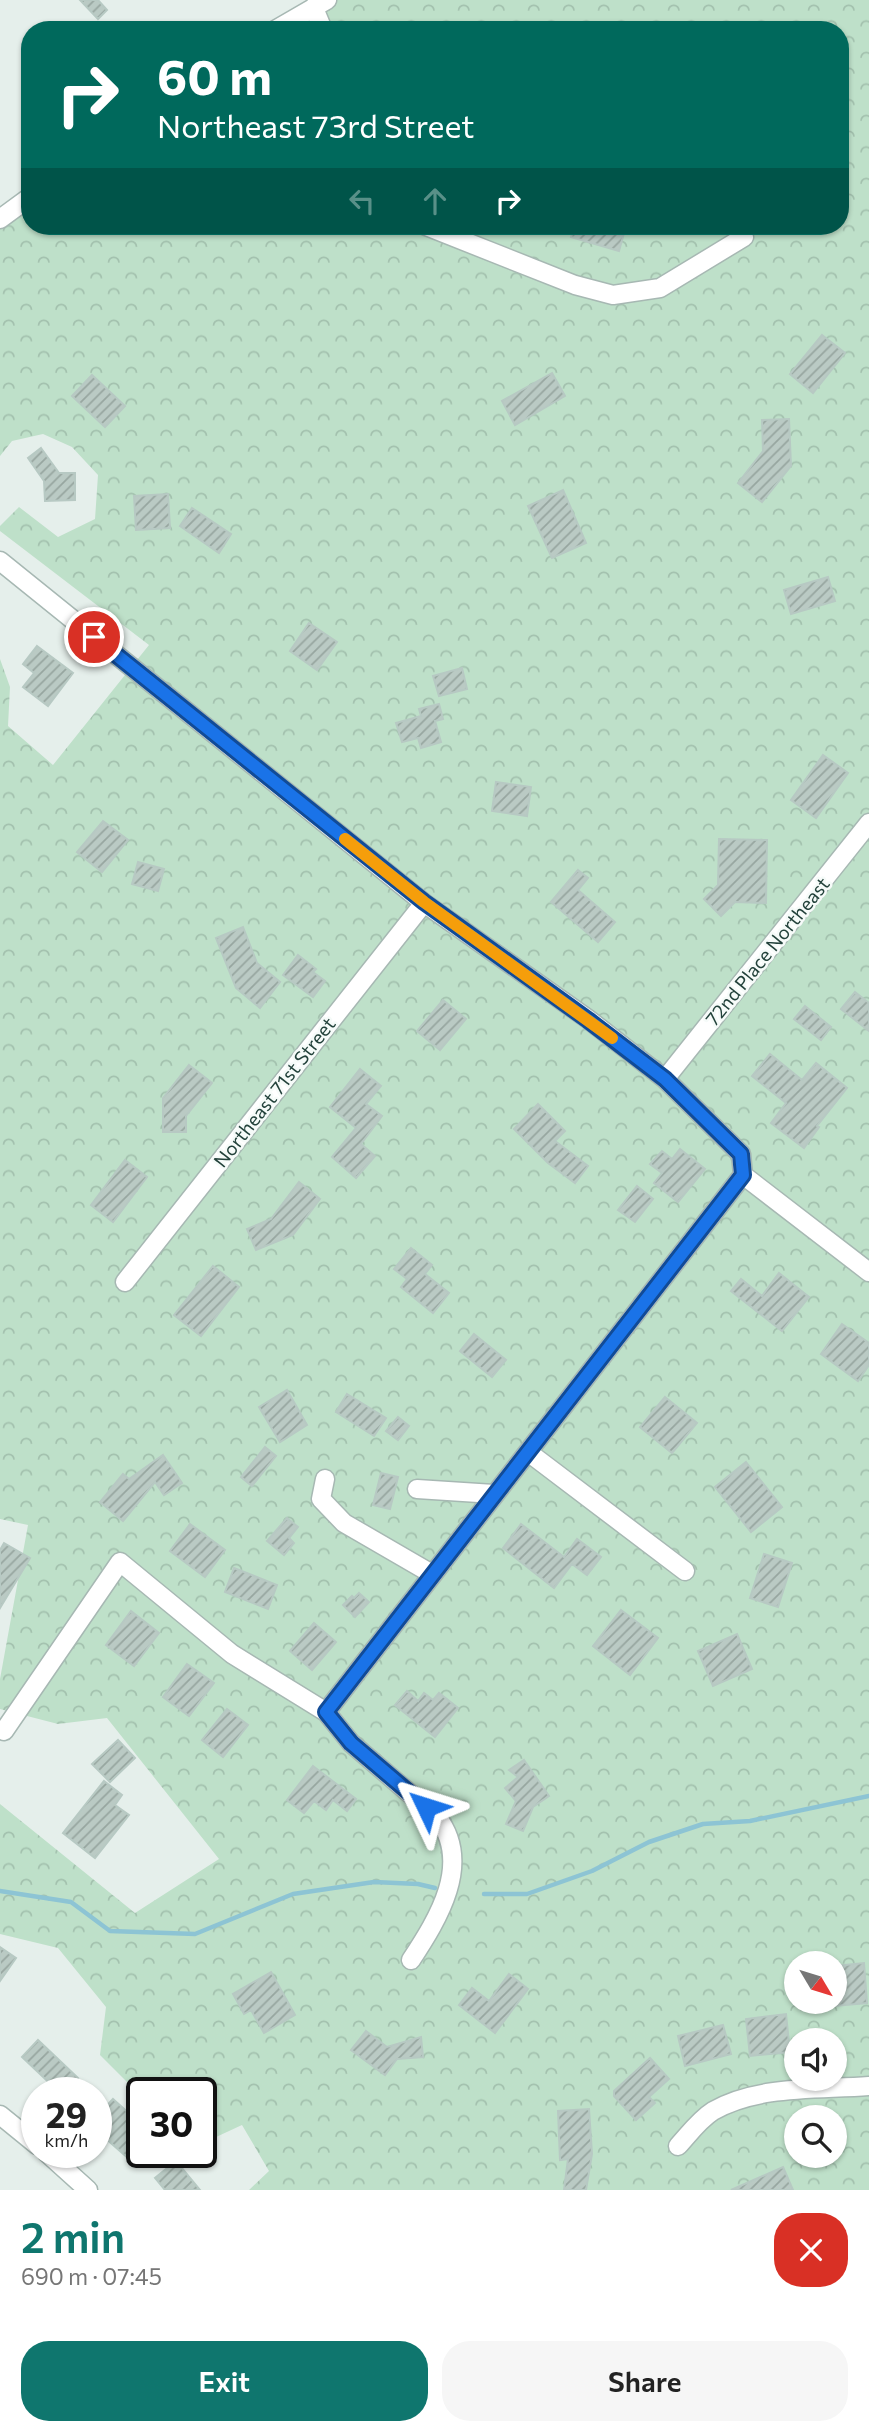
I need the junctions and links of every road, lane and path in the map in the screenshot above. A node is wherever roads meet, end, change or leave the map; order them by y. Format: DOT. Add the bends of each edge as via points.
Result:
graph roads {
  1 [pos="320,3"];
  2 [pos="290,21"];
  3 [pos="322,21"];
  4 [pos="21,204"];
  5 [pos="0,219"];
  6 [pos="449,235"];
  7 [pos="744,237"];
  8 [pos="0,562"];
  9 [pos="869,824"];
  10 [pos="424,902"];
  11 [pos="665,1079"];
  12 [pos="743,1175"];
  13 [pos="869,1272"];
  14 [pos="125,1282"];
  15 [pos="528,1452"];
  16 [pos="325,1479"];
  17 [pos="417,1489"];
  18 [pos="494,1494"];
  19 [pos="685,1571"];
  20 [pos="432,1574"];
  21 [pos="326,1712"];
  22 [pos="4,1731"];
  23 [pos="411,1961"];
  24 [pos="869,2086"];
  25 [pos="0,2115"];
  26 [pos="21,2132"];
  27 [pos="678,2146"];
  28 [pos="64,2168"];
  29 [pos="88,2190"];
  1 -- 2 [label="street"];
  1 -- 3 [label="street"];
  4 -- 5 [label="street"];
  6 -- 7 [label="street" via="575,285 613,295 660,288"];
  8 -- 10 [label="street"];
  9 -- 11 [label="street, 72nd Place Northeast"];
  10 -- 11 [label="street"];
  10 -- 14 [label="street, Northeast 71st Street"];
  11 -- 12 [label="street" via="741,1154"];
  12 -- 13 [label="street"];
  12 -- 15 [label="street"];
  15 -- 18 [label="street"];
  15 -- 19 [label="street"];
  16 -- 20 [label="street" via="321,1499 344,1523"];
  17 -- 18 [label="street"];
  18 -- 20 [label="street"];
  20 -- 21 [label="street"];
  21 -- 22 [label="street" via="232,1654 125,1566"];
  21 -- 23 [label="street" via="351,1743 446,1828 453,1857 449,1886 442,1910"];
  24 -- 27 [label="street" via="784,2092 731,2104 704,2119"];
  25 -- 26 [label="street"];
  28 -- 29 [label="street"];
}
